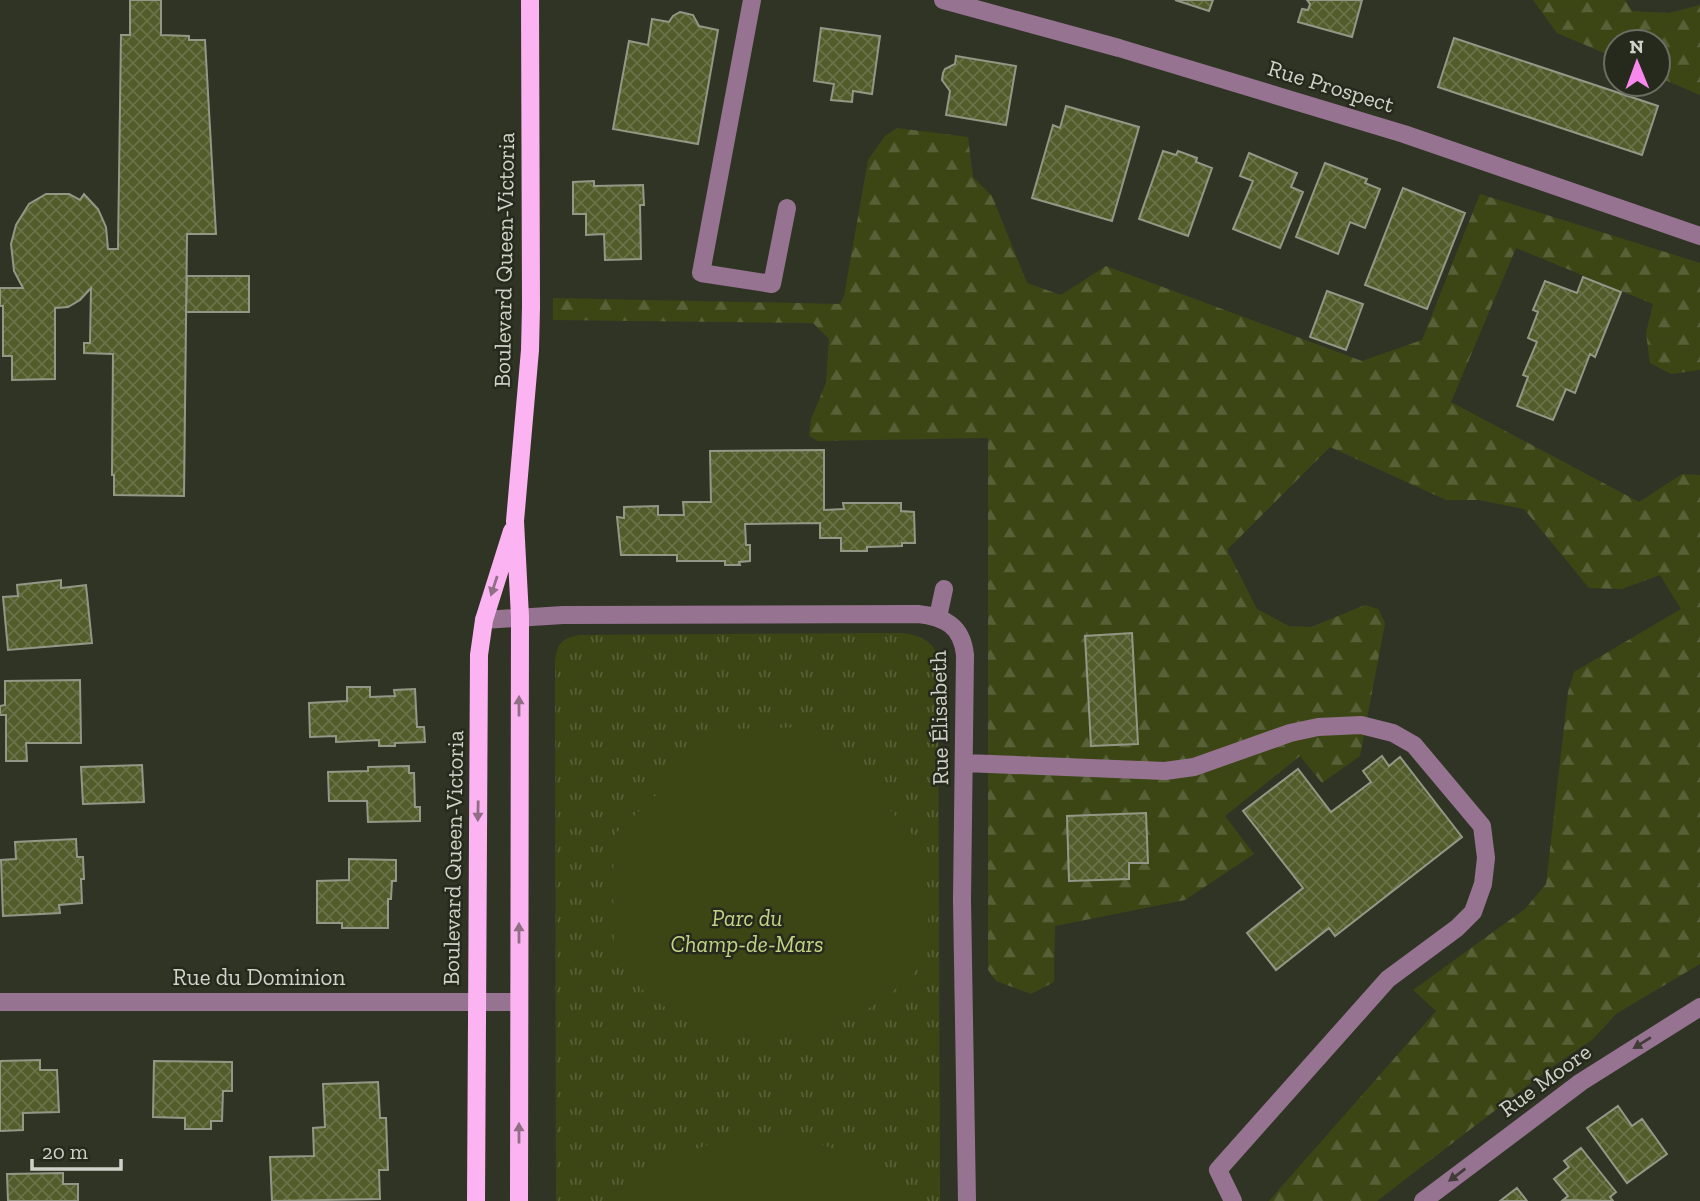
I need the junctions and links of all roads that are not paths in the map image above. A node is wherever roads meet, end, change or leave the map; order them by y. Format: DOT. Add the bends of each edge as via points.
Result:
graph roads {
  1 [pos="530,0"];
  2 [pos="752,0"];
  3 [pos="943,0"];
  4 [pos="787,208"];
  5 [pos="1700,236"];
  6 [pos="515,521"];
  7 [pos="944,589"];
  8 [pos="520,617"];
  9 [pos="938,617"];
  10 [pos="484,620"];
  11 [pos="965,763"];
  12 [pos="0,1002"];
  13 [pos="476,1002"];
  14 [pos="519,1002"];
  15 [pos="1700,1007"];
  16 [pos="475,1201"];
  17 [pos="519,1201"];
  18 [pos="967,1201"];
  19 [pos="1233,1201"];
  20 [pos="1423,1201"];
  1 -- 6 [label="main road, Boulevard Queen-Victoria" via="530,350"];
  2 -- 4 [label="street" via="701,273 772,284"];
  3 -- 5 [label="street, Rue Prospect" via="1404,134"];
  6 -- 8 [label="main road, Boulevard Queen-Victoria"];
  6 -- 10 [label="main road, Boulevard Queen-Victoria, one-way"];
  7 -- 9 [label="street"];
  8 -- 9 [label="street, Rue Élisabeth"];
  8 -- 10 [label="street, Rue Élisabeth"];
  14 -- 8 [label="main road, Boulevard Queen-Victoria, one-way"];
  9 -- 11 [label="street, Rue Élisabeth" via="964,640"];
  10 -- 13 [label="main road, Boulevard Queen-Victoria, one-way" via="479,655"];
  11 -- 18 [label="street, Rue Élisabeth" via="962,900"];
  11 -- 19 [label="street" via="1165,771 1194,767 1290,733 1361,725 1394,733 1415,745 1482,826 1486,858 1473,912 1388,979 1218,1170"];
  12 -- 13 [label="street, Rue du Dominion"];
  13 -- 14 [label="street, Rue du Dominion"];
  13 -- 16 [label="main road, Boulevard Queen-Victoria"];
  17 -- 14 [label="main road, Boulevard Queen-Victoria, one-way"];
  15 -- 20 [label="street, Rue Moore, one-way" via="1581,1082"];
}
